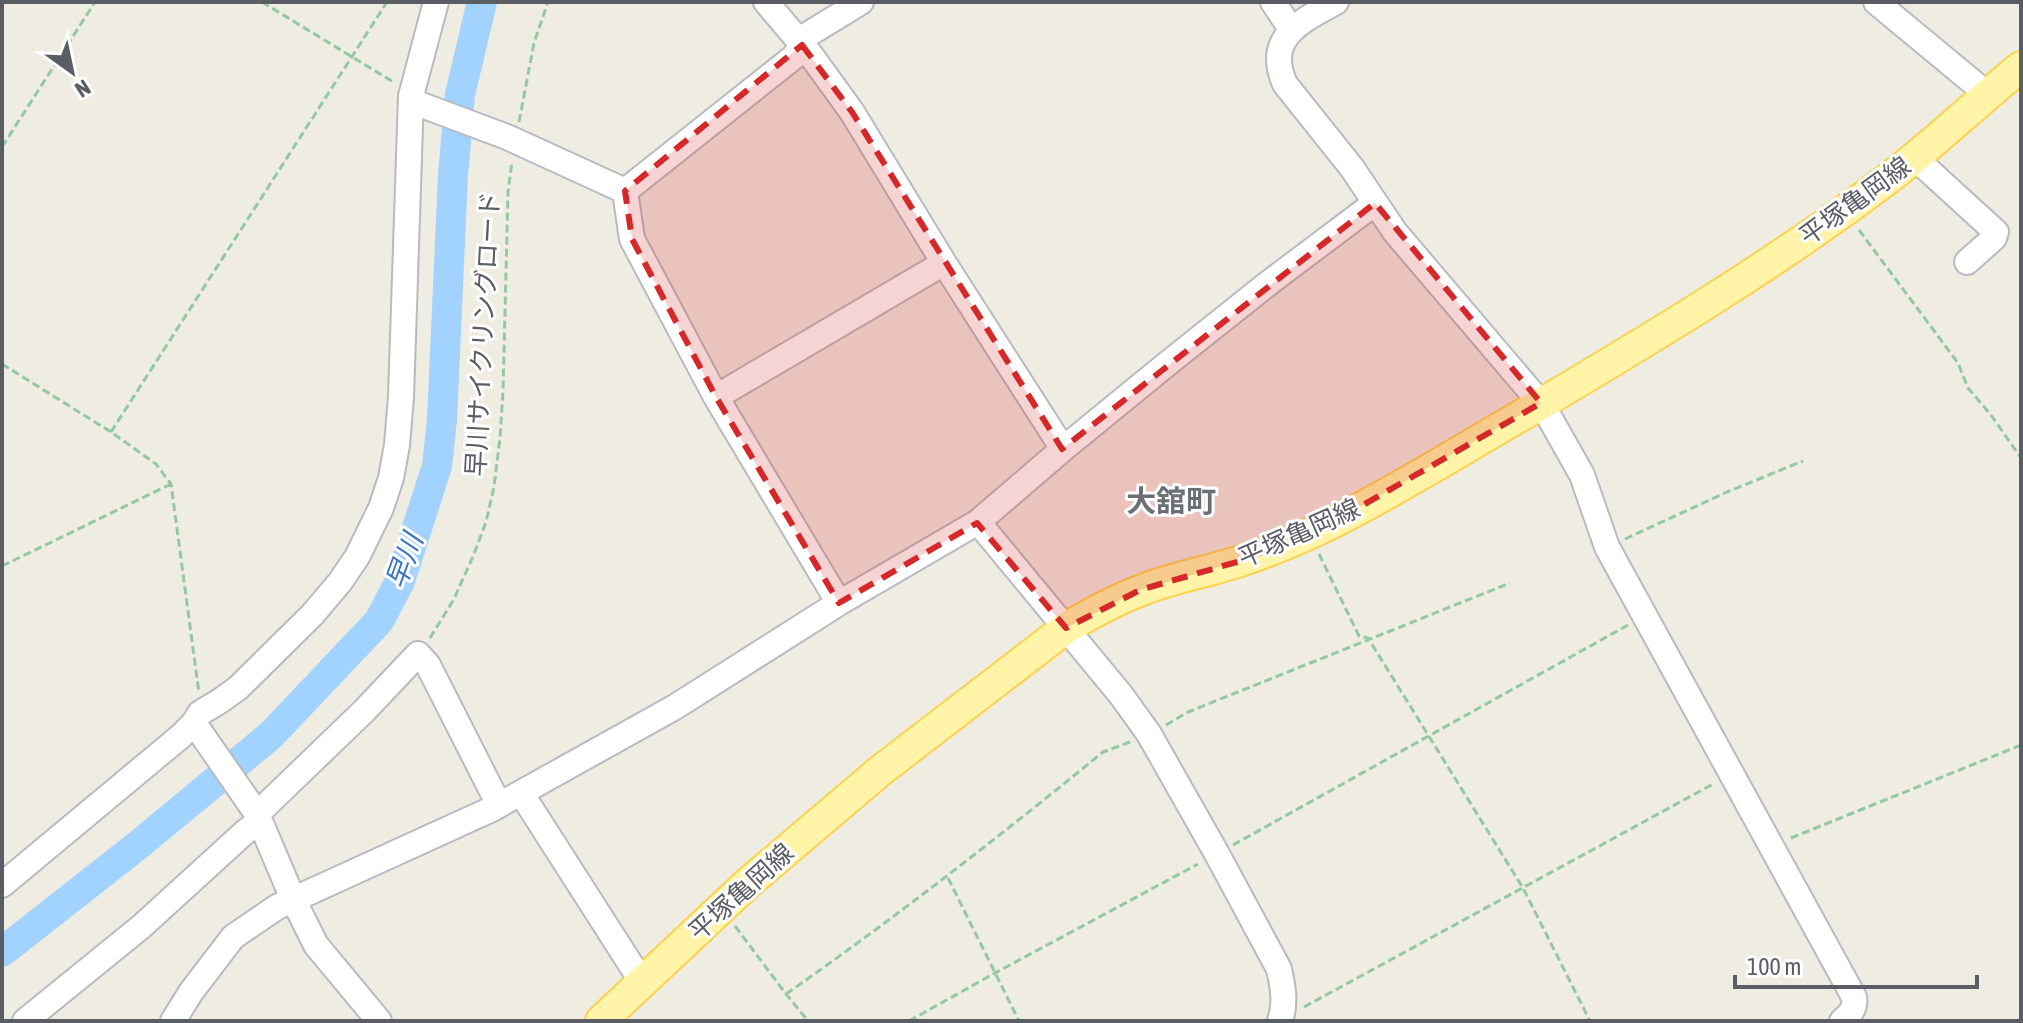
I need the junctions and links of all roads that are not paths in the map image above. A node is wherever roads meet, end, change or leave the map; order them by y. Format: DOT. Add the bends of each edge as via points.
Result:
graph roads {
  1 [pos="436,2"];
  2 [pos="766,2"];
  3 [pos="861,2"];
  4 [pos="1273,2"];
  5 [pos="1336,2"];
  6 [pos="1876,2"];
  7 [pos="1293,27"];
  8 [pos="802,45"];
  9 [pos="2021,67"];
  10 [pos="1987,94"];
  11 [pos="415,100"];
  12 [pos="1915,158"];
  13 [pos="625,191"];
  14 [pos="1375,203"];
  15 [pos="1967,262"];
  16 [pos="944,263"];
  17 [pos="716,397"];
  18 [pos="1541,403"];
  19 [pos="1063,449"];
  20 [pos="978,522"];
  21 [pos="839,603"];
  22 [pos="1066,628"];
  23 [pos="197,721"];
  24 [pos="521,793"];
  25 [pos="499,805"];
  26 [pos="257,815"];
  27 [pos="2,885"];
  28 [pos="289,891"];
  29 [pos="642,982"];
  30 [pos="1282,1014"];
  31 [pos="25,1021"];
  32 [pos="173,1021"];
  33 [pos="379,1021"];
  34 [pos="601,1021"];
  35 [pos="1842,1021"];
  1 -- 11 [label="street"];
  2 -- 8 [label="street"];
  3 -- 8 [label="street" via="807,35"];
  4 -- 7 [label="street"];
  5 -- 7 [label="street"];
  6 -- 10 [label="street"];
  7 -- 14 [label="street" via="1280,49 1280,73"];
  8 -- 13 [label="street" via="795,56"];
  8 -- 16 [label="street" via="852,112"];
  9 -- 10 [label="main road, 平塚亀岡線"];
  10 -- 12 [label="main road, 平塚亀岡線"];
  11 -- 13 [label="street"];
  11 -- 23 [label="street" via="401,397 397,445 381,508 357,557 312,615"];
  12 -- 15 [label="street" via="1996,232"];
  12 -- 18 [label="main road, 平塚亀岡線" via="1736,284"];
  13 -- 17 [label="street" via="632,239"];
  14 -- 18 [label="street"];
  14 -- 19 [label="street"];
  16 -- 17 [label="street"];
  16 -- 19 [label="street"];
  17 -- 21 [label="street"];
  18 -- 22 [label="main road, 平塚亀岡線" via="1330,524 1240,561 1140,590"];
  18 -- 35 [label="street" via="1582,475 1607,547 1854,997 1853,1009"];
  19 -- 20 [label="street"];
  20 -- 21 [label="street"];
  20 -- 22 [label="street"];
  21 -- 24 [label="street" via="675,707"];
  22 -- 29 [label="main road, 平塚亀岡線" via="880,771"];
  22 -- 30 [label="street" via="1149,734 1217,854 1279,969"];
  23 -- 26 [label="street"];
  23 -- 27 [label="street"];
  24 -- 25 [label="street"];
  24 -- 29 [label="street"];
  25 -- 26 [label="street" via="418,654"];
  25 -- 28 [label="street"];
  26 -- 28 [label="street"];
  26 -- 31 [label="street" via="194,880"];
  28 -- 32 [label="street" via="233,937"];
  28 -- 33 [label="street" via="316,945"];
  29 -- 34 [label="main road, 平塚亀岡線"];
}
